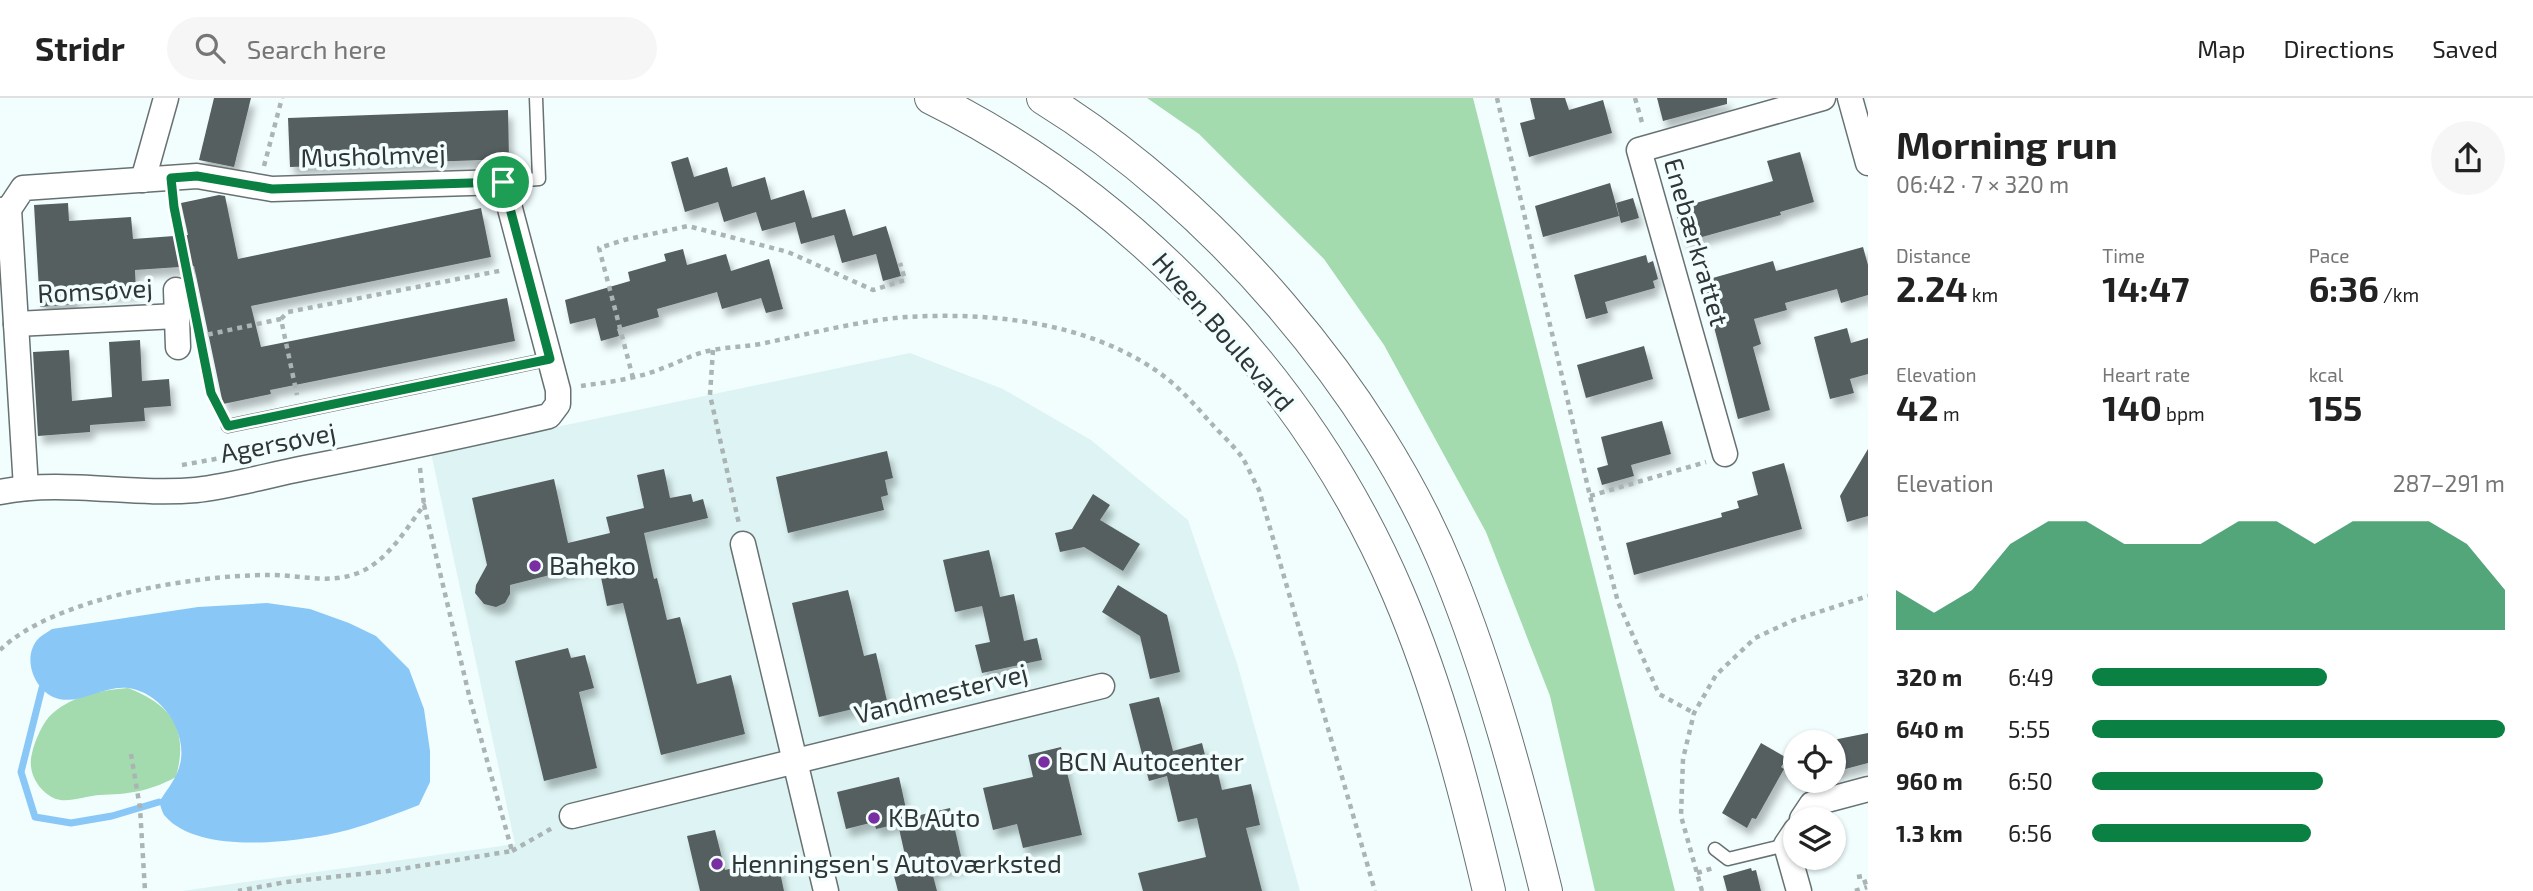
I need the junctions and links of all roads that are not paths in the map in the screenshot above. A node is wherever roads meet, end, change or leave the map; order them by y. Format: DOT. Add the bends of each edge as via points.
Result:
graph roads {
  1 [pos="166,98"];
  2 [pos="536,98"];
  3 [pos="931,98"];
  4 [pos="1044,98"];
  5 [pos="1824,98"];
  6 [pos="1850,98"];
  7 [pos="1868,163"];
  8 [pos="143,180"];
  9 [pos="503,182"];
  10 [pos="4,209"];
  11 [pos="182,285"];
  12 [pos="188,321"];
  13 [pos="16,324"];
  14 [pos="178,347"];
  15 [pos="550,359"];
  16 [pos="228,426"];
  17 [pos="1724,454"];
  18 [pos="26,488"];
  19 [pos="0,492"];
  20 [pos="743,544"];
  21 [pos="1102,686"];
  22 [pos="794,760"];
  23 [pos="1868,789"];
  24 [pos="1810,807"];
  25 [pos="572,816"];
  26 [pos="1783,841"];
  27 [pos="1715,849"];
  28 [pos="1796,870"];
  29 [pos="826,891"];
  30 [pos="1489,891"];
  31 [pos="1546,891"];
  32 [pos="1799,891"];
  1 -- 8 [label="street"];
  2 -- 9 [label="lane" via="539,179"];
  3 -- 30 [label="street, Hveen Boulevard" via="1014,144 1129,229 1208,306 1318,444 1370,533 1398,594 1458,768"];
  4 -- 31 [label="street" via="1162,184 1227,246 1309,338 1365,416 1417,505 1453,584 1511,750"];
  5 -- 17 [label="street, Enebærkrattet" via="1639,150"];
  6 -- 7 [label="street"];
  8 -- 9 [label="street, Musholmvej" via="197,176 272,189"];
  8 -- 10 [label="street, Musholmvej" via="23,188"];
  9 -- 15 [label="street"];
  10 -- 13 [label="street, Romsøvej"];
  11 -- 12 [label="street, Romsøvej"];
  12 -- 13 [label="street, Romsøvej"];
  12 -- 14 [label="street, Romsøvej"];
  13 -- 18 [label="street, Romsøvej"];
  15 -- 16 [label="lane"];
  15 -- 18 [label="street, Agersøvej" via="558,397 549,416 199,489 155,493"];
  18 -- 19 [label="street, Agersøvej"];
  20 -- 22 [label="street"];
  21 -- 22 [label="street, Vandmestervej"];
  22 -- 25 [label="street, Vandmestervej"];
  22 -- 29 [label="street"];
  23 -- 24 [label="street"];
  26 -- 27 [label="lane" via="1728,859"];
  28 -- 32 [label="street"];
}
